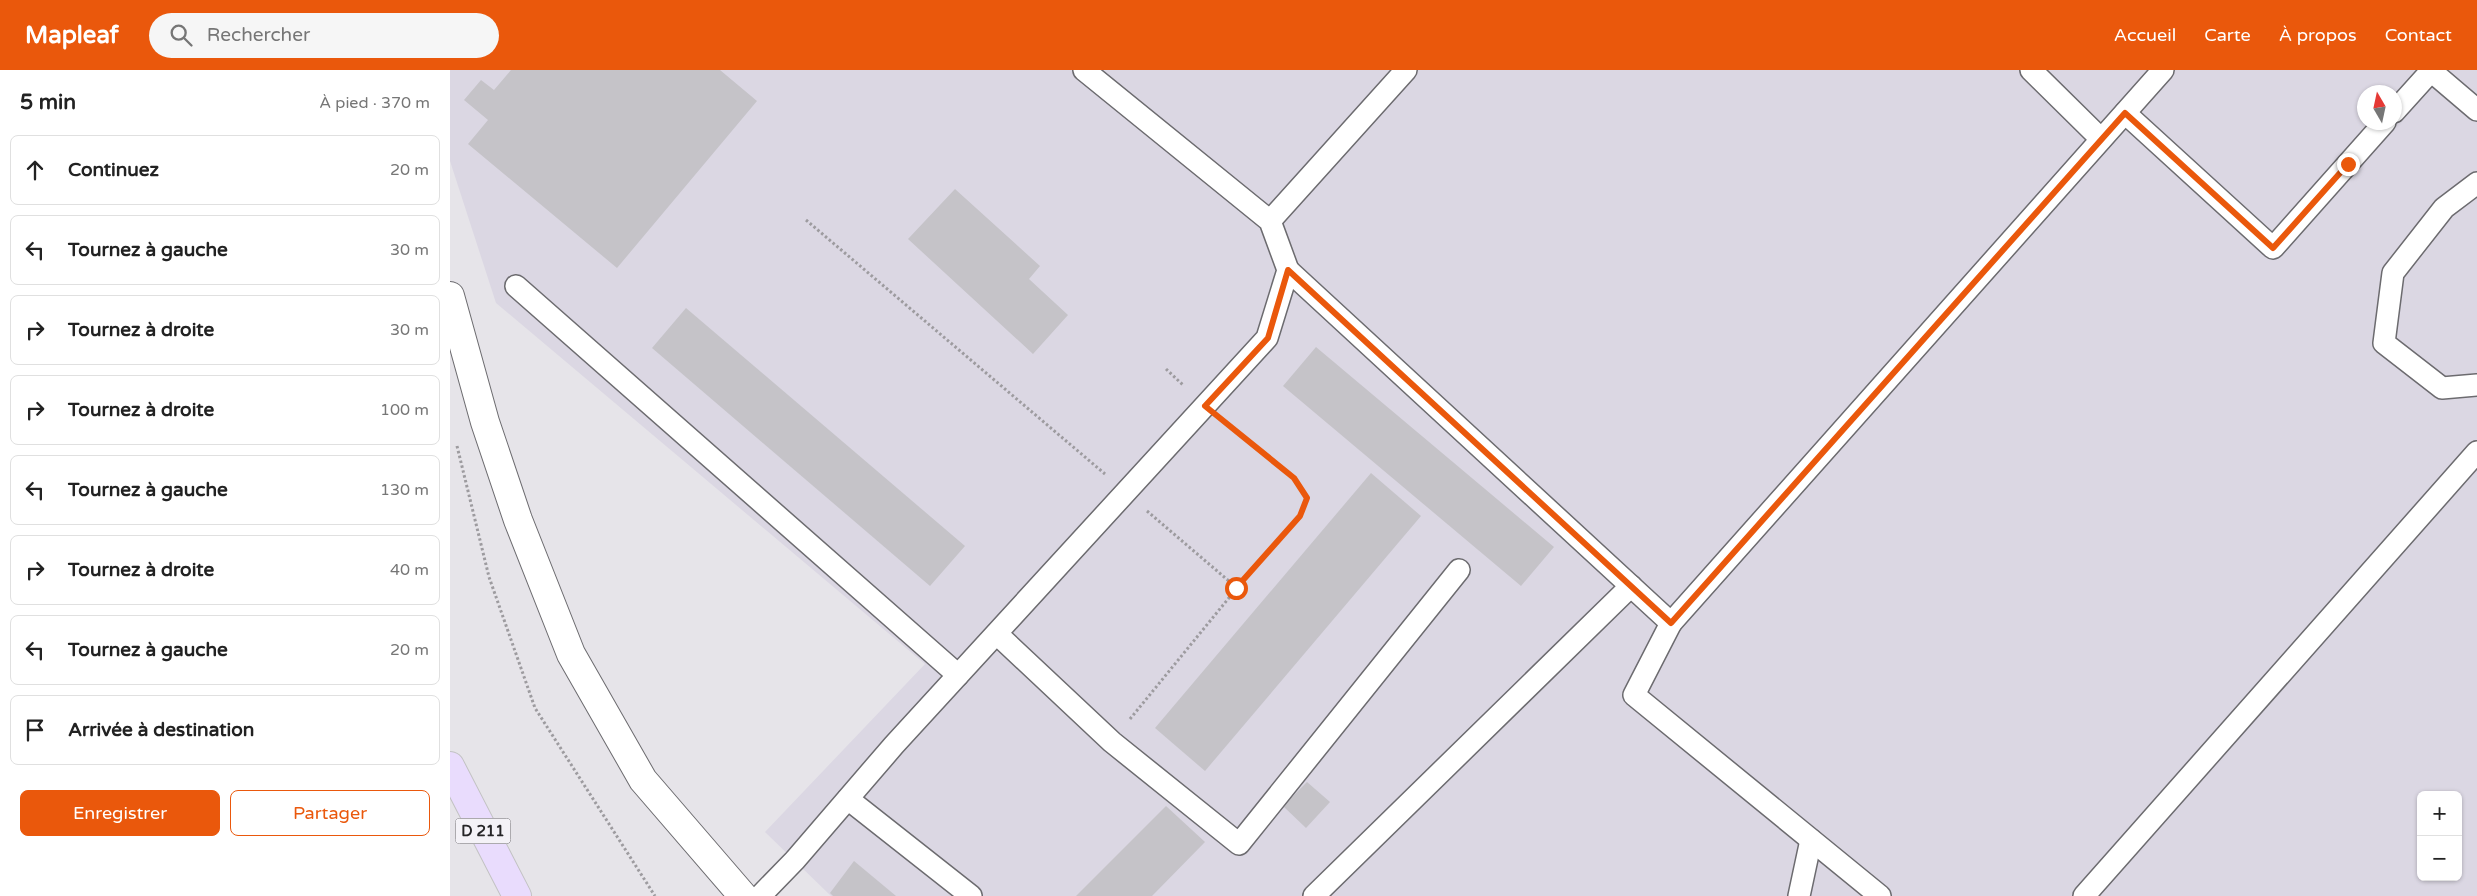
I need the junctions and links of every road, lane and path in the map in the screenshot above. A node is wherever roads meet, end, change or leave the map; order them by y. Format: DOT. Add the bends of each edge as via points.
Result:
graph roads {
  1 [pos="1084,70"];
  2 [pos="1406,70"];
  3 [pos="2031,70"];
  4 [pos="2163,70"];
  5 [pos="2430,71"];
  6 [pos="2402,103"];
  7 [pos="2477,110"];
  8 [pos="2125,113"];
  9 [pos="2378,130"];
  10 [pos="2101,139"];
  11 [pos="2477,183"];
  12 [pos="806,220"];
  13 [pos="1270,221"];
  14 [pos="1288,270"];
  15 [pos="516,286"];
  16 [pos="450,296"];
  17 [pos="1166,369"];
  18 [pos="2477,384"];
  19 [pos="1205,406"];
  20 [pos="456,442"];
  21 [pos="2477,452"];
  22 [pos="1126,492"];
  23 [pos="1459,570"];
  24 [pos="1631,586"];
  25 [pos="1236,588"];
  26 [pos="1671,623"];
  27 [pos="997,634"];
  28 [pos="958,675"];
  29 [pos="1112,742"];
  30 [pos="450,766"];
  31 [pos="848,799"];
  32 [pos="1811,840"];
  33 [pos="517,896"];
  34 [pos="655,896"];
  35 [pos="743,896"];
  36 [pos="760,896"];
  37 [pos="971,896"];
  38 [pos="1314,896"];
  39 [pos="1799,896"];
  40 [pos="1880,896"];
  41 [pos="2084,896"];
  1 -- 13 [label="lane"];
  2 -- 13 [label="lane"];
  3 -- 10 [label="lane"];
  4 -- 8 [label="lane"];
  5 -- 6 [label="lane"];
  5 -- 7 [label="lane"];
  8 -- 9 [label="lane" via="2273,248"];
  8 -- 10 [label="lane"];
  10 -- 26 [label="lane"];
  11 -- 18 [label="lane" via="2444,208 2393,273 2384,343 2442,388"];
  12 -- 22 [label="path"];
  13 -- 14 [label="lane"];
  14 -- 19 [label="lane" via="1268,338"];
  14 -- 24 [label="lane"];
  15 -- 28 [label="lane"];
  16 -- 35 [label="street" via="518,520 571,654 643,780"];
  17 -- 19 [label="path"];
  19 -- 22 [label="lane"];
  19 -- 25 [label="path" via="1294,478 1307,498 1300,516"];
  20 -- 34 [label="path" via="488,577 535,708"];
  21 -- 41 [label="lane"];
  22 -- 25 [label="path"];
  22 -- 27 [label="lane"];
  23 -- 29 [label="lane" via="1240,844"];
  24 -- 26 [label="lane"];
  24 -- 38 [label="lane"];
  25 -- 29 [label="path"];
  26 -- 32 [label="lane" via="1634,695"];
  27 -- 28 [label="lane"];
  27 -- 29 [label="lane"];
  28 -- 31 [label="lane"];
  30 -- 33 [label="main road, D 211"];
  31 -- 36 [label="lane"];
  31 -- 37 [label="lane"];
  32 -- 39 [label="lane"];
  32 -- 40 [label="lane"];
}
